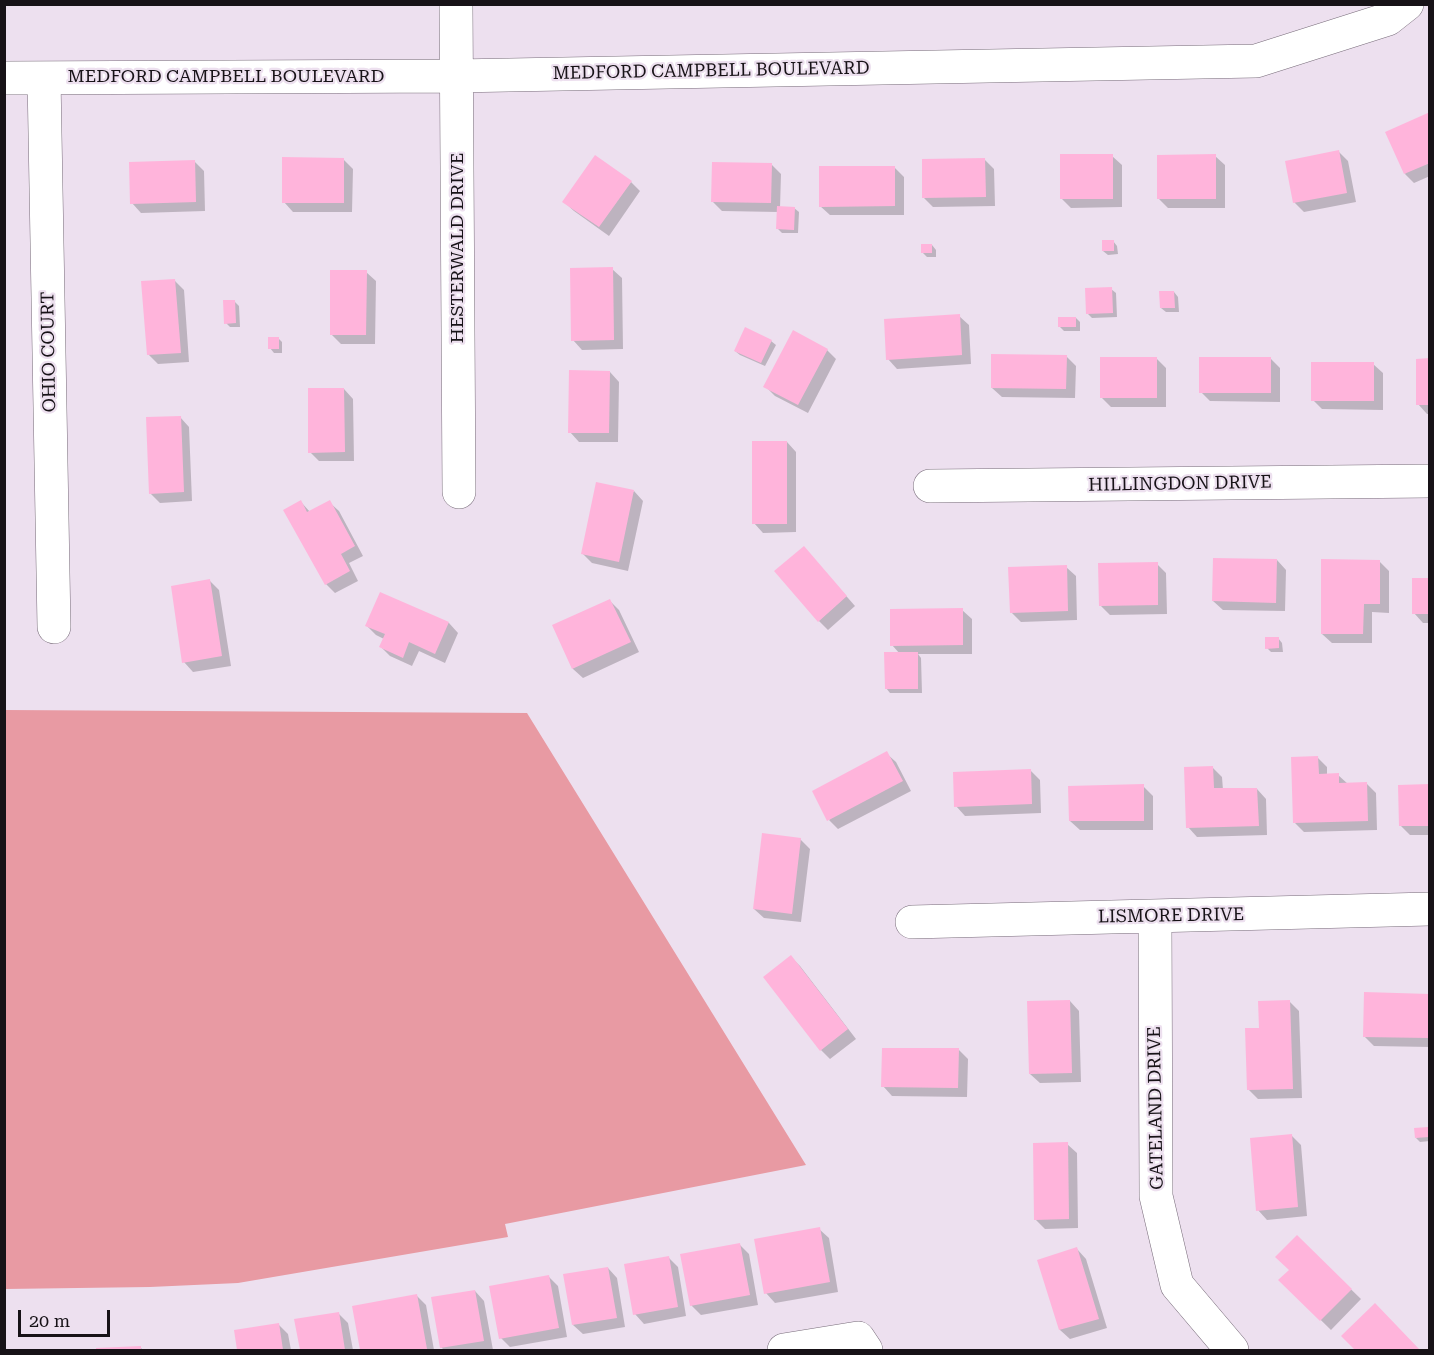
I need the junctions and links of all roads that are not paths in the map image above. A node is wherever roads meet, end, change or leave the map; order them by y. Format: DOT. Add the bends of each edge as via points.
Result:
graph roads {
  1 [pos="456,4"];
  2 [pos="1407,4"];
  3 [pos="456,76"];
  4 [pos="4,78"];
  5 [pos="44,78"];
  6 [pos="1430,482"];
  7 [pos="930,486"];
  8 [pos="459,492"];
  9 [pos="54,627"];
  10 [pos="1430,909"];
  11 [pos="1155,916"];
  12 [pos="912,922"];
  13 [pos="784,1350"];
  14 [pos="866,1350"];
  15 [pos="1232,1350"];
  1 -- 3 [label="street, HESTERWALD DRIVE"];
  2 -- 3 [label="street, MEDFORD CAMPBELL BOULEVARD" via="1388,19 1256,61"];
  3 -- 5 [label="street, MEDFORD CAMPBELL BOULEVARD"];
  3 -- 8 [label="street, HESTERWALD DRIVE"];
  4 -- 5 [label="street, MEDFORD CAMPBELL BOULEVARD"];
  5 -- 9 [label="street, OHIO COURT"];
  6 -- 7 [label="street, HILLINGDON DRIVE"];
  10 -- 11 [label="street, LISMORE DRIVE"];
  11 -- 12 [label="street, LISMORE DRIVE"];
  11 -- 15 [label="street, GATELAND DRIVE" via="1156,1196 1177,1285"];
  13 -- 14 [label="street" via="858,1338"];
}
